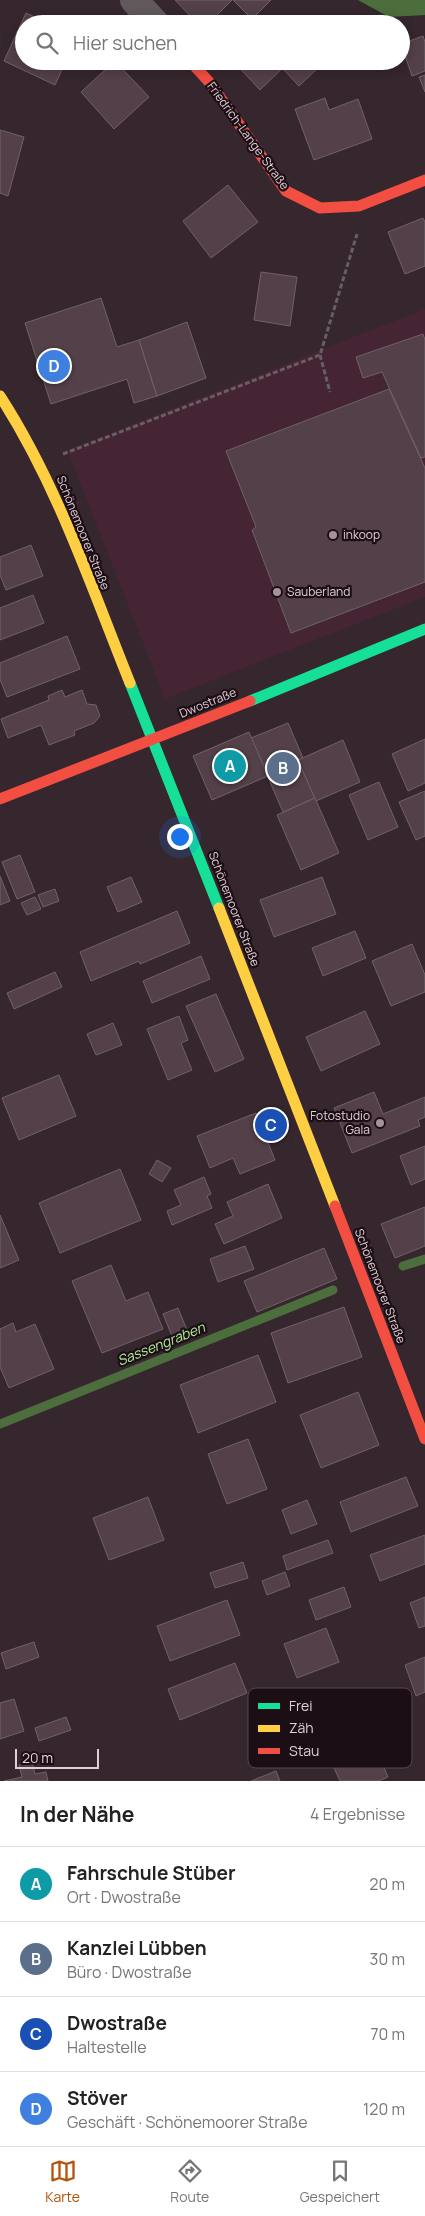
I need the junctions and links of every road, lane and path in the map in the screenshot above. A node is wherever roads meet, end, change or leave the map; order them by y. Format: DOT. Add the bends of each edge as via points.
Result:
graph roads {
  1 [pos="134,0"];
  2 [pos="148,15"];
  3 [pos="198,70"];
  4 [pos="425,180"];
  5 [pos="367,202"];
  6 [pos="320,355"];
  7 [pos="330,392"];
  8 [pos="0,396"];
  9 [pos="40,464"];
  10 [pos="425,629"];
  11 [pos="152,741"];
  12 [pos="0,799"];
  13 [pos="425,1439"];
  1 -- 2 [label="street"];
  3 -- 5 [label="street, Friedrich-Lange-Straße" via="286,191 320,208 359,206"];
  4 -- 5 [label="street, Friedrich-Lange-Straße"];
  5 -- 6 [label="path"];
  6 -- 7 [label="path"];
  6 -- 9 [label="path"];
  8 -- 9 [label="street, Schönemoorer Straße"];
  9 -- 11 [label="street, Schönemoorer Straße"];
  10 -- 11 [label="street, Dwostraße"];
  11 -- 12 [label="street, Dwostraße"];
  11 -- 13 [label="street, Schönemoorer Straße"];
}
